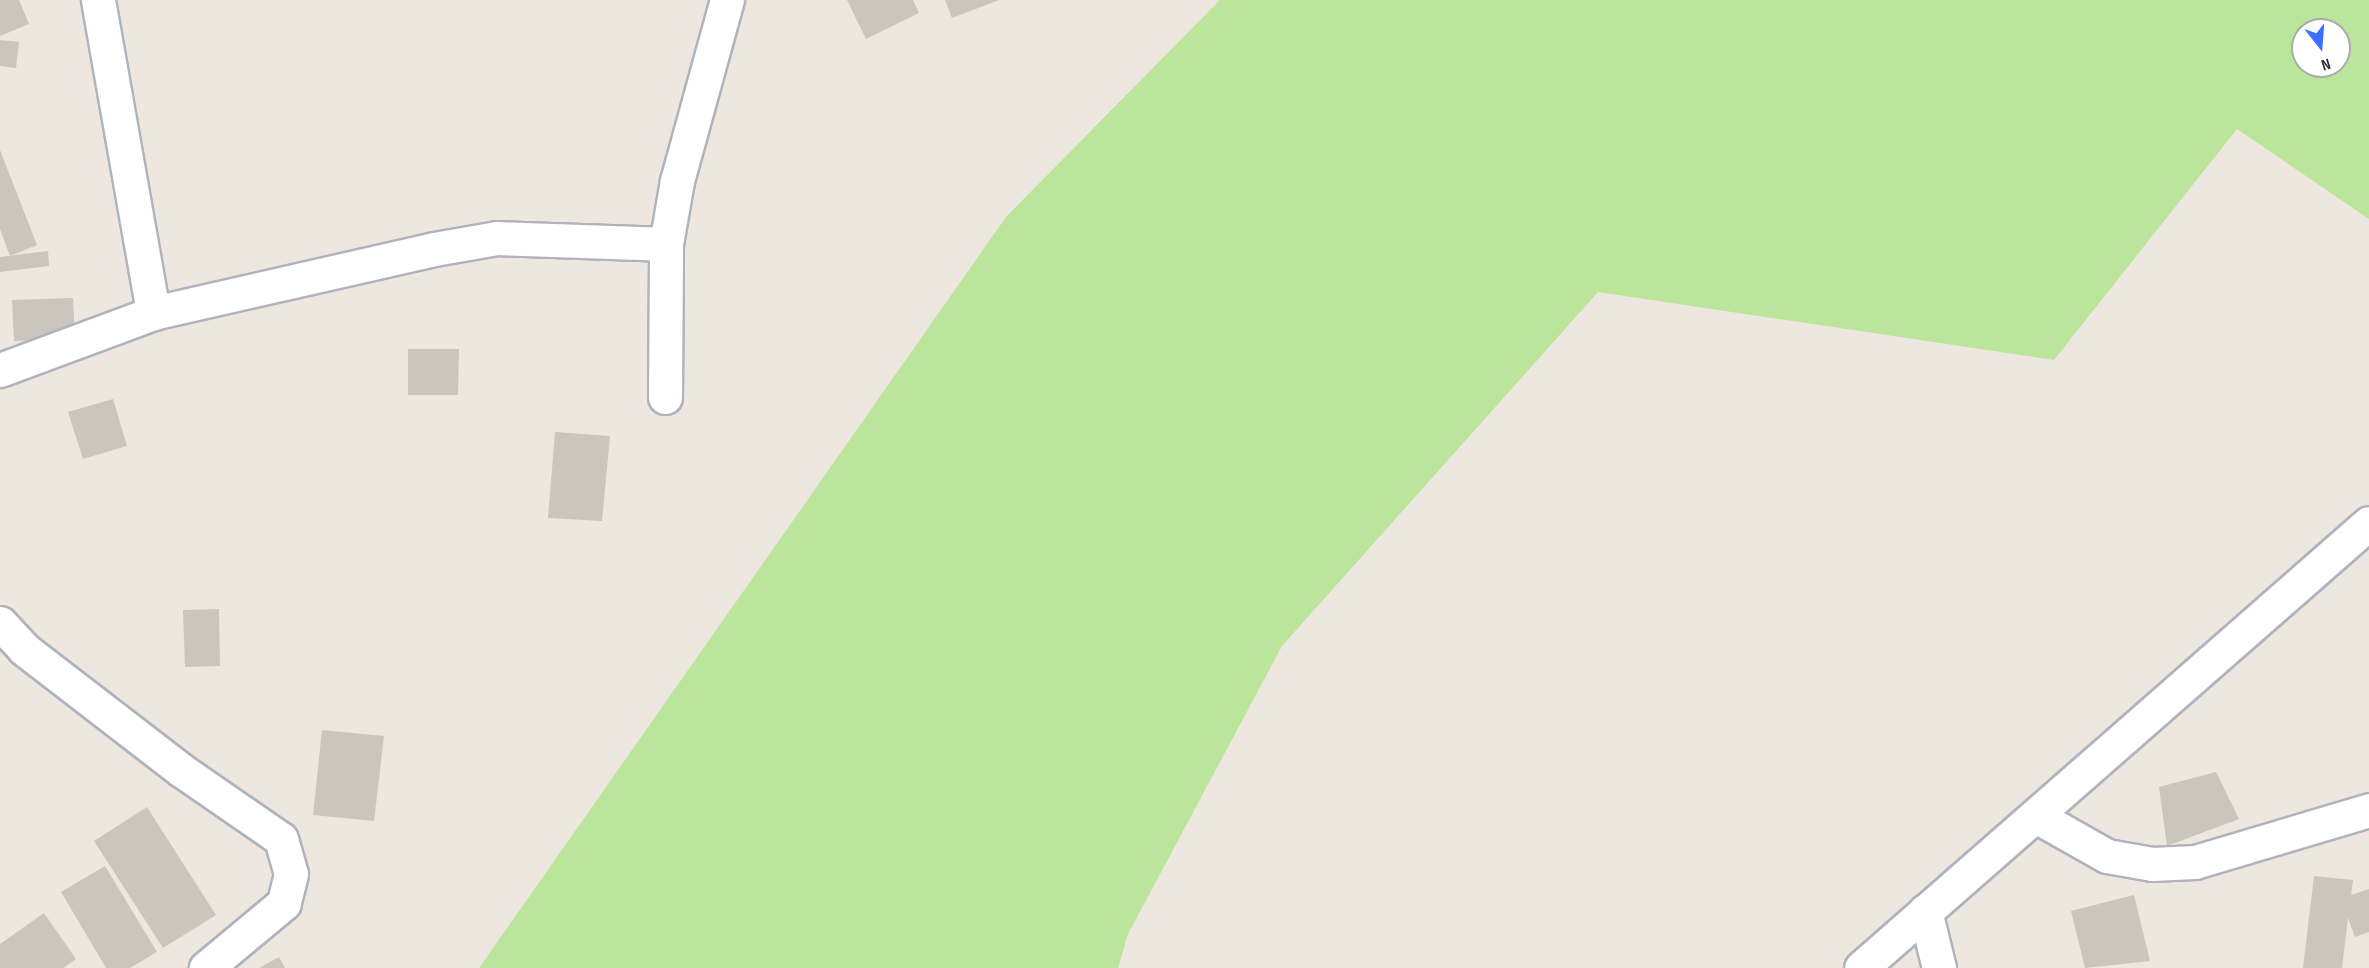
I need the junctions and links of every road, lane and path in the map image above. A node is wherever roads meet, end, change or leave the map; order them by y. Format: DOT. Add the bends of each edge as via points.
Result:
graph roads {
  1 [pos="98,0"];
  2 [pos="727,0"];
  3 [pos="666,244"];
  4 [pos="153,313"];
  5 [pos="0,370"];
  6 [pos="665,397"];
  7 [pos="2369,523"];
  8 [pos="0,623"];
  9 [pos="2369,810"];
  10 [pos="2036,816"];
  11 [pos="1925,911"];
  12 [pos="206,968"];
  13 [pos="1862,968"];
  14 [pos="1939,968"];
  1 -- 4 [label="street"];
  2 -- 3 [label="street" via="680,171"];
  3 -- 4 [label="street" via="497,238"];
  3 -- 6 [label="street"];
  4 -- 5 [label="street"];
  7 -- 10 [label="street"];
  8 -- 12 [label="street" via="24,649 181,770 281,839 291,874 284,903"];
  9 -- 10 [label="street" via="2195,862 2152,864 2107,856"];
  10 -- 11 [label="street"];
  11 -- 13 [label="street"];
  11 -- 14 [label="street"];
}
